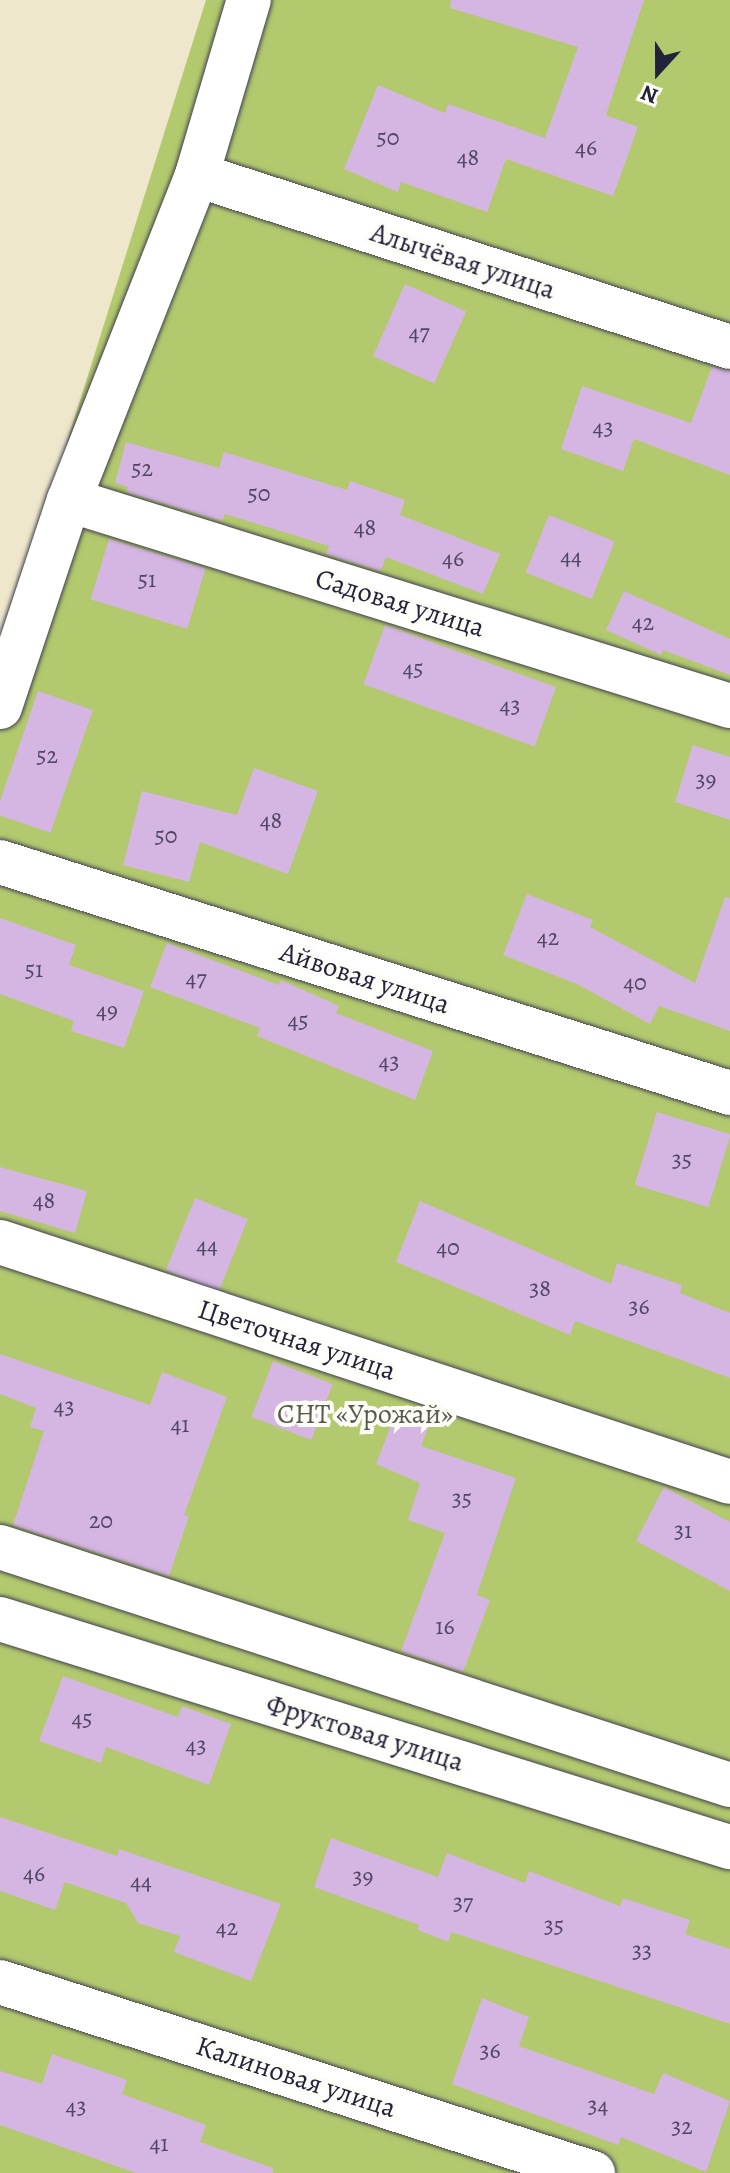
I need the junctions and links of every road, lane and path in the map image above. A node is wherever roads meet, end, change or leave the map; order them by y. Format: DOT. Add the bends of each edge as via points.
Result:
graph roads {
  1 [pos="249,0"];
  2 [pos="197,175"];
  3 [pos="730,347"];
  4 [pos="69,500"];
  5 [pos="730,706"];
  6 [pos="0,707"];
  7 [pos="0,862"];
  8 [pos="730,1093"];
  9 [pos="0,1242"];
  10 [pos="730,1482"];
  11 [pos="0,1547"];
  12 [pos="0,1619"];
  13 [pos="730,1785"];
  14 [pos="730,1847"];
  15 [pos="0,1982"];
  16 [pos="593,2173"];
  1 -- 2 [label="street"];
  2 -- 3 [label="street, Алычёвая улица"];
  2 -- 4 [label="street"];
  4 -- 5 [label="street, Садовая улица"];
  4 -- 6 [label="street"];
  7 -- 8 [label="street, Айвовая улица"];
  9 -- 10 [label="street, Цветочная улица"];
  11 -- 13 [label="street"];
  12 -- 14 [label="street, Фруктовая улица"];
  15 -- 16 [label="street, Калиновая улица"];
}
